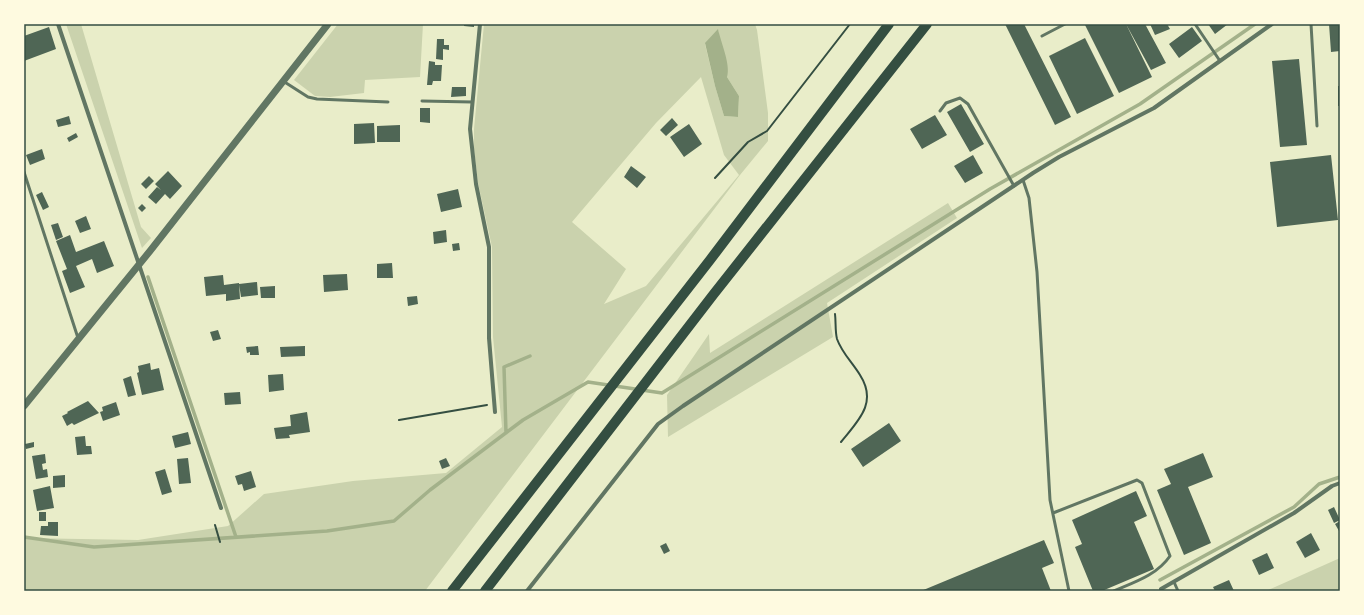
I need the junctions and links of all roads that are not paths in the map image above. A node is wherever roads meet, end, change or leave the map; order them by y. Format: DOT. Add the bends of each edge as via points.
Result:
graph roads {
  1 [pos="58,24"];
  2 [pos="328,24"];
  3 [pos="480,24"];
  4 [pos="889,24"];
  5 [pos="926,24"];
  6 [pos="1065,24"];
  7 [pos="1195,24"];
  8 [pos="1272,24"];
  9 [pos="1312,24"];
  10 [pos="1042,36"];
  11 [pos="1219,60"];
  12 [pos="283,81"];
  13 [pos="422,101"];
  14 [pos="388,102"];
  15 [pos="472,102"];
  16 [pos="940,111"];
  17 [pos="1317,126"];
  18 [pos="24,172"];
  19 [pos="1023,180"];
  20 [pos="1013,186"];
  21 [pos="139,264"];
  22 [pos="78,338"];
  23 [pos="24,406"];
  24 [pos="495,412"];
  25 [pos="1340,483"];
  26 [pos="221,508"];
  27 [pos="1053,513"];
  28 [pos="1174,582"];
  29 [pos="1159,590"];
  30 [pos="452,591"];
  31 [pos="485,591"];
  32 [pos="527,591"];
  33 [pos="1069,591"];
  34 [pos="1114,591"];
  35 [pos="1178,591"];
  1 -- 21 [label="street"];
  2 -- 12 [label="street"];
  3 -- 15 [label="street"];
  4 -- 30 [label="highway" via="618,379"];
  5 -- 31 [label="highway"];
  6 -- 10 [label="lane"];
  7 -- 11 [label="lane"];
  8 -- 11 [label="street"];
  9 -- 17 [label="lane"];
  11 -- 19 [label="street" via="1154,108 1059,157"];
  12 -- 14 [label="lane" via="317,100"];
  12 -- 21 [label="street"];
  13 -- 15 [label="lane"];
  15 -- 24 [label="street" via="471,149 489,247 489,338"];
  16 -- 20 [label="lane" via="946,103 960,98 968,104"];
  18 -- 22 [label="lane"];
  19 -- 20 [label="street"];
  19 -- 27 [label="lane" via="1029,198 1037,272 1050,500"];
  20 -- 32 [label="street" via="658,424"];
  21 -- 22 [label="street"];
  21 -- 26 [label="street"];
  22 -- 23 [label="street"];
  25 -- 28 [label="street" via="1294,513"];
  27 -- 33 [label="lane"];
  27 -- 34 [label="lane" via="1137,480 1142,483 1170,556 1163,566 1146,577"];
  28 -- 29 [label="street"];
  28 -- 35 [label="lane"];
}
